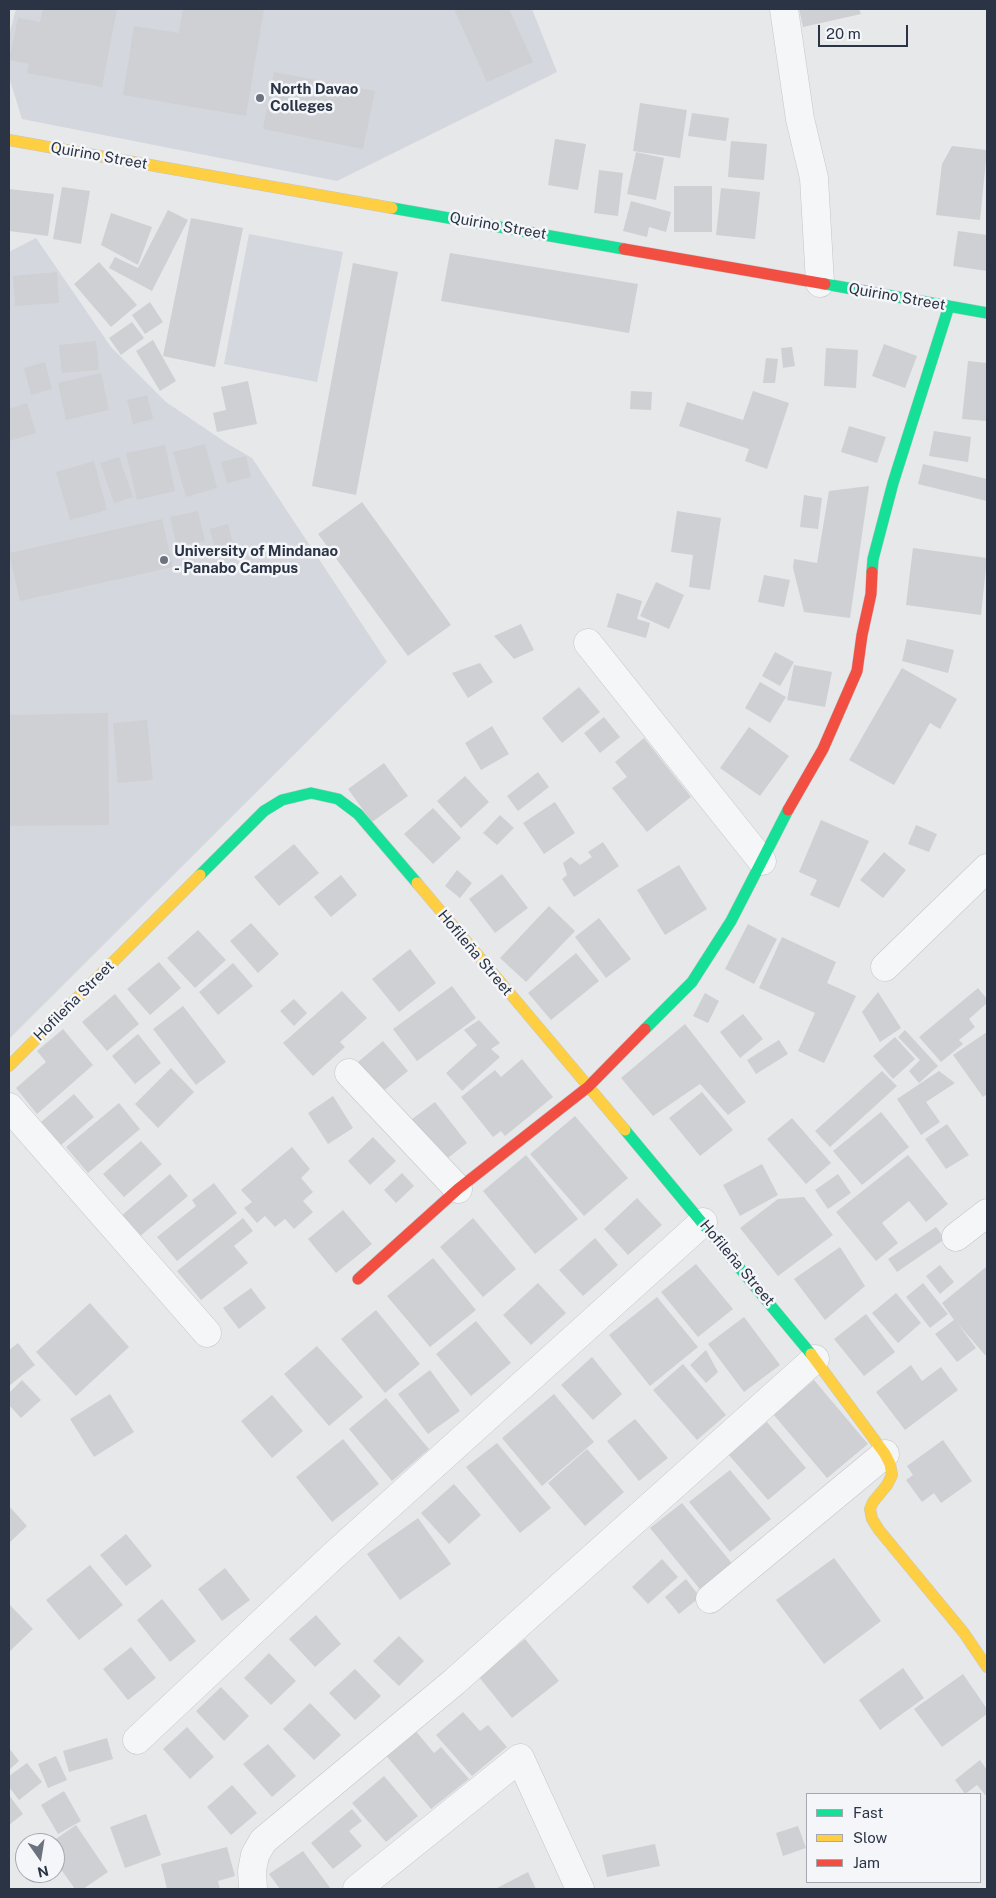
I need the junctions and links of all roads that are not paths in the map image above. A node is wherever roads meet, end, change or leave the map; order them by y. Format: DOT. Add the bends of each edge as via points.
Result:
graph roads {
  1 [pos="784,9"];
  2 [pos="9,140"];
  3 [pos="820,283"];
  4 [pos="949,306"];
  5 [pos="987,313"];
  6 [pos="588,644"];
  7 [pos="762,861"];
  8 [pos="987,868"];
  9 [pos="885,967"];
  10 [pos="9,1066"];
  11 [pos="348,1073"];
  12 [pos="588,1087"];
  13 [pos="9,1107"];
  14 [pos="458,1189"];
  15 [pos="987,1213"];
  16 [pos="703,1222"];
  17 [pos="956,1237"];
  18 [pos="358,1279"];
  19 [pos="207,1333"];
  20 [pos="815,1359"];
  21 [pos="885,1454"];
  22 [pos="710,1599"];
  23 [pos="987,1667"];
  24 [pos="137,1740"];
  25 [pos="254,1889"];
  26 [pos="357,1889"];
  27 [pos="580,1889"];
  1 -- 3 [label="street" via="800,119 814,178"];
  2 -- 3 [label="street, Quirino Street"];
  3 -- 4 [label="street, Quirino Street"];
  4 -- 5 [label="street, Quirino Street"];
  4 -- 7 [label="street" via="888,502 874,559 857,671 823,749"];
  6 -- 7 [label="street"];
  7 -- 12 [label="street" via="731,921 692,982"];
  8 -- 9 [label="street"];
  10 -- 12 [label="street, Hofileña Street" via="264,811 282,800 311,793 338,799 358,814"];
  11 -- 14 [label="street"];
  12 -- 14 [label="street"];
  12 -- 16 [label="street, Hofileña Street"];
  13 -- 19 [label="street"];
  14 -- 18 [label="street"];
  15 -- 17 [label="street"];
  16 -- 20 [label="street, Hofileña Street"];
  16 -- 24 [label="street" via="340,1549"];
  20 -- 21 [label="street, Hofileña Street"];
  20 -- 25 [label="street" via="454,1682 263,1841 255,1855 252,1871"];
  21 -- 22 [label="street"];
  21 -- 23 [label="street" via="892,1474 873,1502 870,1509 872,1518 964,1633"];
  26 -- 27 [label="street" via="520,1758"];
}
